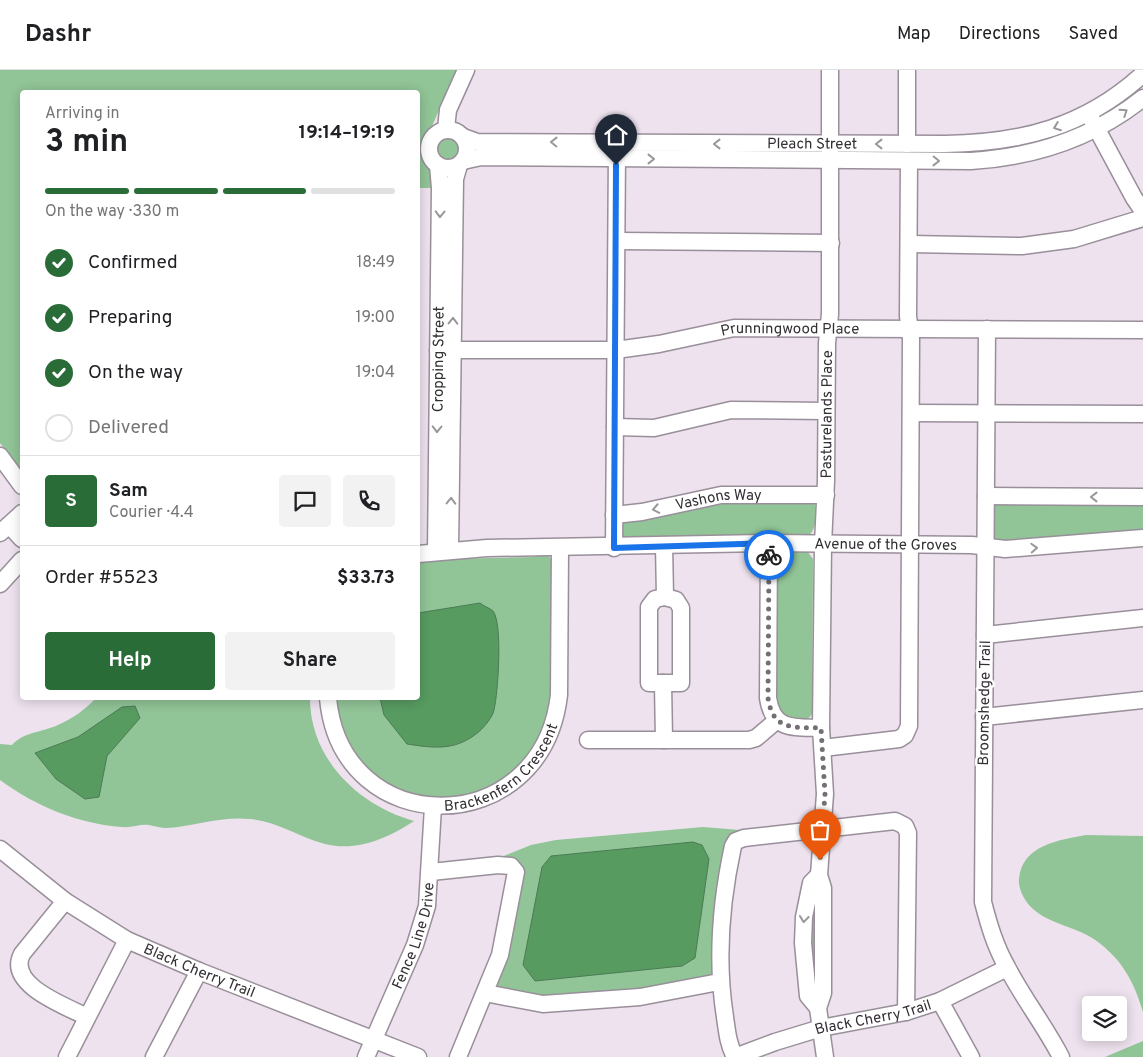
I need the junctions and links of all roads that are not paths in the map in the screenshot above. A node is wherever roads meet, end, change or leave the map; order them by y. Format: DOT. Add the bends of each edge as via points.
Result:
graph roads {
  1 [pos="466,70"];
  2 [pos="830,70"];
  3 [pos="907,70"];
  4 [pos="1143,74"];
  5 [pos="1143,98"];
  6 [pos="1089,113"];
  7 [pos="446,129"];
  8 [pos="1097,130"];
  9 [pos="463,137"];
  10 [pos="617,151"];
  11 [pos="830,152"];
  12 [pos="908,152"];
  13 [pos="461,163"];
  14 [pos="438,165"];
  15 [pos="1143,211"];
  16 [pos="1143,218"];
  17 [pos="616,241"];
  18 [pos="831,243"];
  19 [pos="910,244"];
  20 [pos="828,328"];
  21 [pos="909,328"];
  22 [pos="987,329"];
  23 [pos="1143,330"];
  24 [pos="446,350"];
  25 [pos="616,350"];
  26 [pos="826,411"];
  27 [pos="911,413"];
  28 [pos="986,413"];
  29 [pos="1143,414"];
  30 [pos="615,427"];
  31 [pos="0,456"];
  32 [pos="20,483"];
  33 [pos="826,494"];
  34 [pos="986,496"];
  35 [pos="1143,497"];
  36 [pos="20,515"];
  37 [pos="614,515"];
  38 [pos="4,529"];
  39 [pos="20,538"];
  40 [pos="1143,538"];
  41 [pos="769,543"];
  42 [pos="822,544"];
  43 [pos="910,545"];
  44 [pos="664,546"];
  45 [pos="560,548"];
  46 [pos="614,548"];
  47 [pos="986,548"];
  48 [pos="443,550"];
  49 [pos="420,554"];
  50 [pos="20,562"];
  51 [pos="0,584"];
  52 [pos="665,597"];
  53 [pos="1143,618"];
  54 [pos="985,635"];
  55 [pos="663,683"];
  56 [pos="328,700"];
  57 [pos="1143,700"];
  58 [pos="984,717"];
  59 [pos="776,720"];
  60 [pos="821,728"];
  61 [pos="588,740"];
  62 [pos="664,740"];
  63 [pos="823,748"];
  64 [pos="433,806"];
  65 [pos="823,829"];
  66 [pos="2,853"];
  67 [pos="430,872"];
  68 [pos="65,901"];
  69 [pos="127,940"];
  70 [pos="1007,968"];
  71 [pos="199,971"];
  72 [pos="719,982"];
  73 [pos="485,993"];
  74 [pos="940,1002"];
  75 [pos="906,1012"];
  76 [pos="88,1017"];
  77 [pos="821,1028"];
  78 [pos="374,1040"];
  79 [pos="67,1057"];
  80 [pos="154,1057"];
  81 [pos="366,1057"];
  82 [pos="418,1057"];
  83 [pos="458,1057"];
  84 [pos="735,1057"];
  85 [pos="825,1057"];
  86 [pos="971,1057"];
  87 [pos="1061,1057"];
  1 -- 7 [label="street" via="448,110"];
  2 -- 11 [label="street, Pasturelands Place"];
  3 -- 12 [label="street"];
  4 -- 6 [label="street, Pleach Street"];
  8 -- 5 [label="street, Pleach Street, one-way"];
  6 -- 8 [label="street"];
  6 -- 12 [label="street, Pleach Street, one-way" via="1028,136"];
  7 -- 9 [label="street"];
  7 -- 14 [label="street" via="436,134 429,144 430,156"];
  12 -- 8 [label="street, Pleach Street, one-way" via="971,162 1001,159 1055,146"];
  8 -- 15 [label="street"];
  10 -- 9 [label="street, Pleach Street, one-way" via="477,142"];
  9 -- 13 [label="street" via="467,147"];
  10 -- 11 [label="street, Pleach Street"];
  10 -- 13 [label="street, Pleach Street" via="481,157"];
  10 -- 17 [label="street"];
  11 -- 12 [label="street, Pleach Street"];
  11 -- 18 [label="street, Pasturelands Place"];
  12 -- 19 [label="street"];
  13 -- 14 [label="street" via="446,168"];
  24 -- 13 [label="street, Cropping Street, one-way" via="455,179"];
  14 -- 24 [label="street, Cropping Street, one-way"];
  16 -- 19 [label="street" via="1074,239 1022,246"];
  17 -- 18 [label="street"];
  17 -- 25 [label="street"];
  18 -- 20 [label="street, Pasturelands Place"];
  19 -- 21 [label="street"];
  20 -- 21 [label="street, Prunningwood Place"];
  20 -- 25 [label="street, Prunningwood Place" via="734,328"];
  20 -- 26 [label="street, Pasturelands Place"];
  21 -- 22 [label="street, Prunningwood Place"];
  21 -- 27 [label="street"];
  22 -- 23 [label="street, Prunningwood Place"];
  22 -- 28 [label="street, Broomshedge Trail"];
  24 -- 25 [label="street, Prunningwood Place"];
  24 -- 48 [label="street, Cropping Street"];
  25 -- 30 [label="street"];
  26 -- 30 [label="street" via="731,410 654,428"];
  26 -- 33 [label="street, Pasturelands Place"];
  27 -- 28 [label="street"];
  27 -- 43 [label="street"];
  28 -- 29 [label="street"];
  28 -- 34 [label="street, Broomshedge Trail"];
  30 -- 37 [label="street"];
  31 -- 32 [label="street"];
  33 -- 37 [label="street, Vashons Way, one-way" via="721,495"];
  33 -- 42 [label="street, Pasturelands Place"];
  35 -- 34 [label="street, one-way"];
  34 -- 47 [label="street, Broomshedge Trail"];
  36 -- 38 [label="street"];
  37 -- 46 [label="street"];
  38 -- 39 [label="street"];
  47 -- 40 [label="street, Avenue of the Groves, one-way" via="1051,547"];
  41 -- 42 [label="street, Avenue of the Groves"];
  41 -- 44 [label="street, Avenue of the Groves"];
  41 -- 59 [label="street" via="768,698 770,712"];
  42 -- 43 [label="street, Avenue of the Groves"];
  42 -- 60 [label="street, Pasturelands Place"];
  43 -- 47 [label="street, Avenue of the Groves"];
  43 -- 63 [label="street" via="908,732 899,739"];
  44 -- 46 [label="street, Avenue of the Groves"];
  44 -- 52 [label="street"];
  45 -- 46 [label="street, Avenue of the Groves"];
  45 -- 48 [label="street, Avenue of the Groves"];
  45 -- 64 [label="street, Brackenfern Crescent" via="560,695 554,726 537,758 510,784 479,800"];
  47 -- 54 [label="street, Broomshedge Trail"];
  48 -- 49 [label="street, Avenue of the Groves"];
  50 -- 51 [label="street"];
  52 -- 55 [label="street" via="655,599 649,607 648,683"];
  52 -- 55 [label="street" via="676,600 681,608 681,683"];
  53 -- 54 [label="street"];
  54 -- 58 [label="street, Broomshedge Trail"];
  55 -- 62 [label="street"];
  56 -- 64 [label="street, Brackenfern Crescent" via="340,745 364,776 394,794"];
  57 -- 58 [label="street"];
  58 -- 70 [label="street, Broomshedge Trail" via="983,902 991,933"];
  59 -- 60 [label="street" via="784,725"];
  59 -- 62 [label="street" via="756,738 749,740"];
  60 -- 63 [label="street, Pasturelands Place"];
  61 -- 62 [label="street"];
  63 -- 65 [label="street, Pasturelands Place"];
  64 -- 67 [label="street, Fence Line Drive"];
  65 -- 72 [label="street" via="736,841 725,886"];
  65 -- 75 [label="street" via="895,821 905,826 908,833"];
  65 -- 77 [label="street, Pasturelands Place" via="819,875 823,888 823,984 818,1008"];
  66 -- 68 [label="street, Black Cherry Trail"];
  67 -- 73 [label="street" via="498,865 511,866 516,872 500,955"];
  67 -- 78 [label="street, Fence Line Drive" via="427,906 415,945"];
  68 -- 69 [label="street, Black Cherry Trail"];
  68 -- 76 [label="street" via="22,954 21,974 32,987"];
  69 -- 71 [label="street, Black Cherry Trail"];
  69 -- 76 [label="street"];
  70 -- 74 [label="street, Black Cherry Trail"];
  70 -- 87 [label="street, Broomshedge Trail"];
  71 -- 78 [label="street, Black Cherry Trail"];
  71 -- 80 [label="street"];
  72 -- 73 [label="street" via="640,997 543,1004"];
  72 -- 84 [label="street" via="730,1046"];
  73 -- 83 [label="street"];
  74 -- 75 [label="street, Black Cherry Trail"];
  74 -- 86 [label="street"];
  75 -- 77 [label="street, Black Cherry Trail"];
  76 -- 79 [label="street"];
  77 -- 84 [label="street, Black Cherry Trail"];
  77 -- 85 [label="street, Pasturelands Place"];
  78 -- 81 [label="street, Fence Line Drive"];
  78 -- 82 [label="street, Black Cherry Trail"];
}
